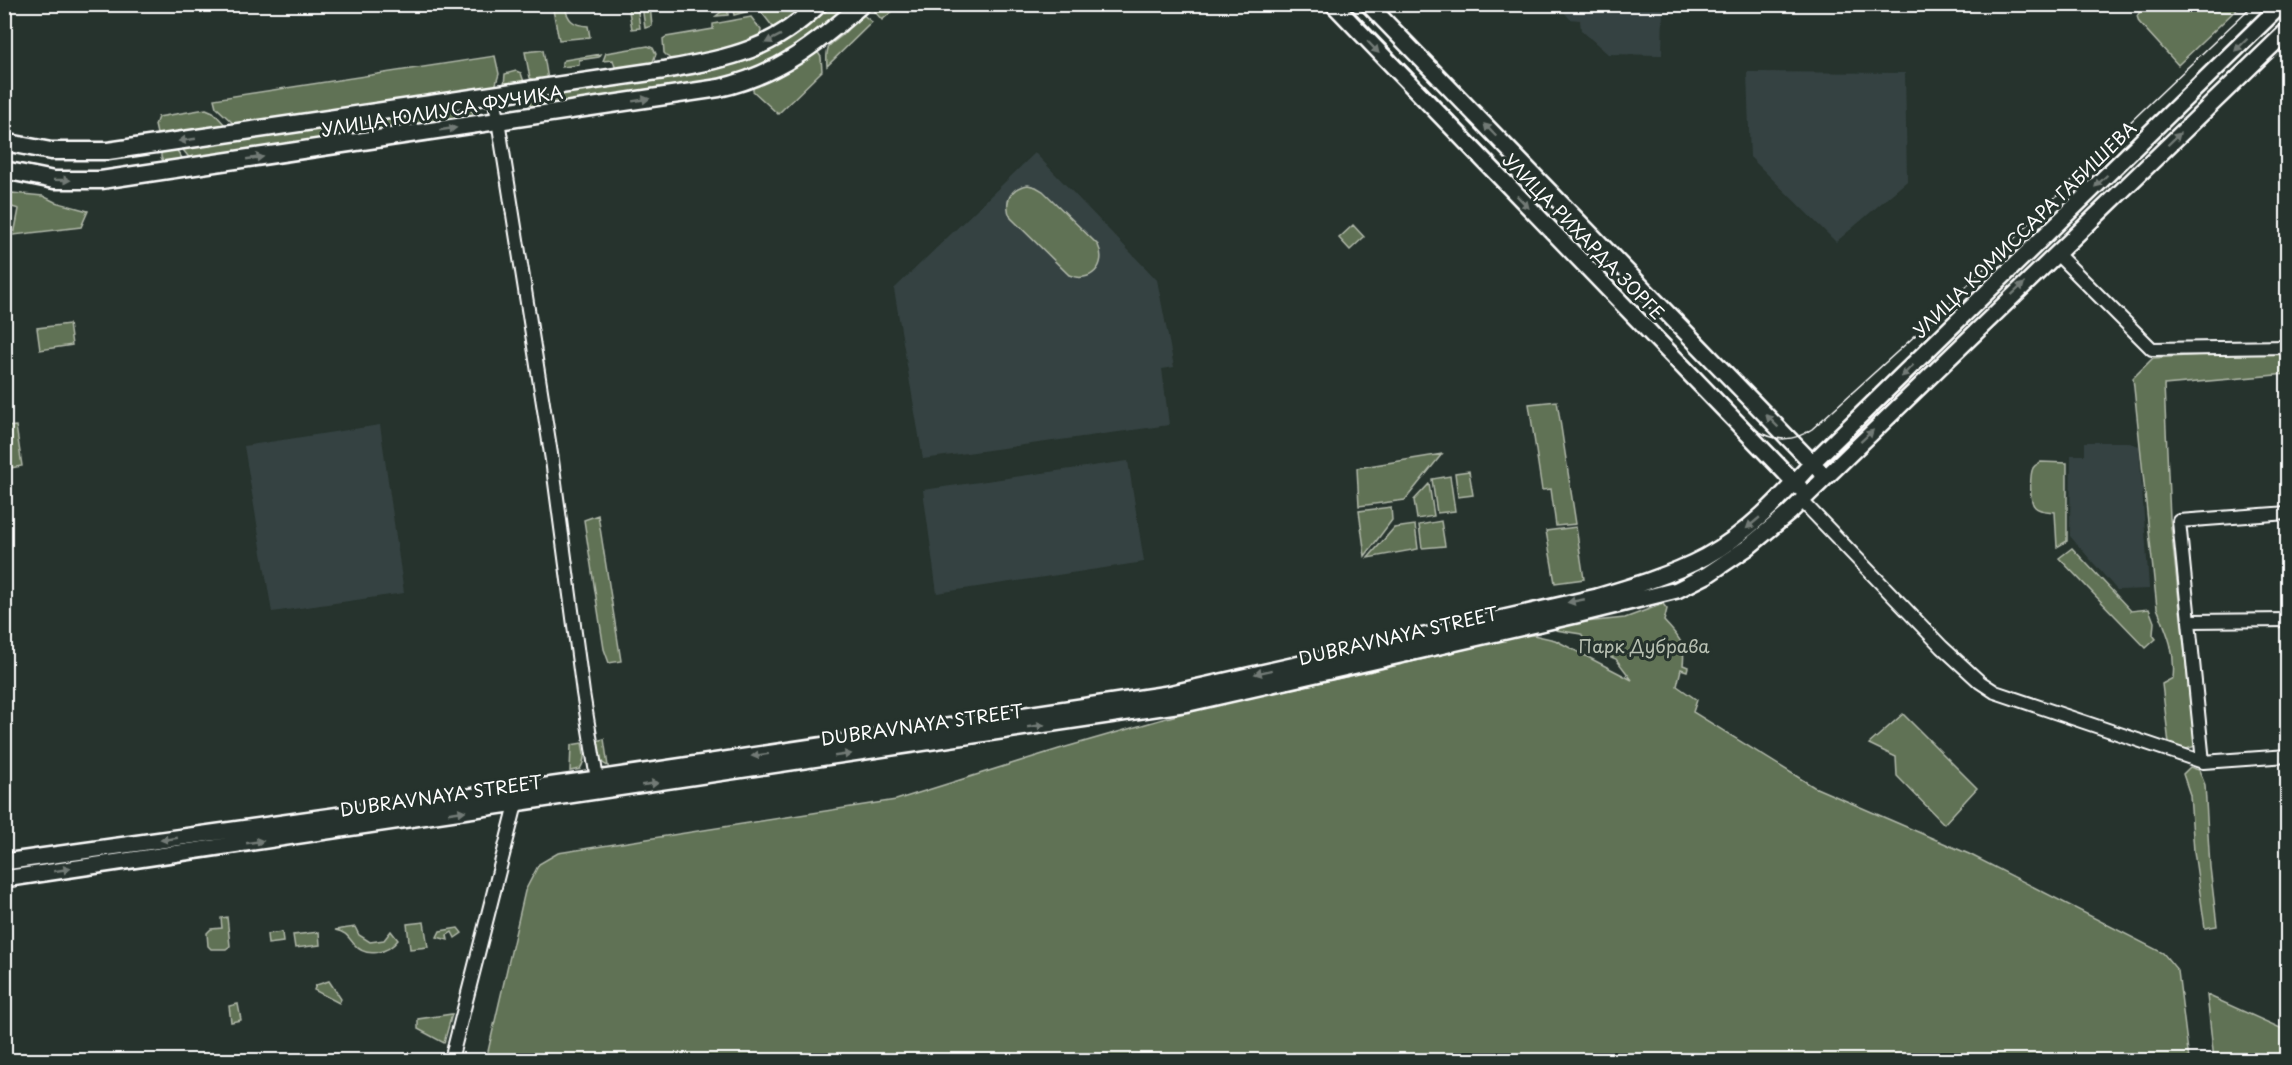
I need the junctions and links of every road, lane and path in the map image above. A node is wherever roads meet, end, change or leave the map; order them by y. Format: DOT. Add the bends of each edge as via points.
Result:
graph roads {
  1 [pos="819,4"];
  2 [pos="862,4"];
  3 [pos="1333,4"];
  4 [pos="1368,4"];
  5 [pos="2283,4"];
  6 [pos="2288,30"];
  7 [pos="494,95"];
  8 [pos="498,122"];
  9 [pos="4,142"];
  10 [pos="155,145"];
  11 [pos="4,170"];
  12 [pos="159,172"];
  13 [pos="2057,254"];
  14 [pos="2288,347"];
  15 [pos="1812,463"];
  16 [pos="1825,476"];
  17 [pos="1795,482"];
  18 [pos="1804,498"];
  19 [pos="2288,513"];
  20 [pos="2288,620"];
  21 [pos="2190,621"];
  22 [pos="2288,756"];
  23 [pos="2203,762"];
  24 [pos="598,785"];
  25 [pos="516,804"];
  26 [pos="422,810"];
  27 [pos="4,862"];
  28 [pos="4,879"];
  29 [pos="451,1060"];
  1 -- 7 [label="main road, УЛИЦА ЮЛИУСА ФУЧИКА, one-way" via="774,39 731,57"];
  8 -- 2 [label="main road, УЛИЦА ЮЛИУСА ФУЧИКА, one-way" via="741,83 800,55"];
  3 -- 17 [label="street, УЛИЦА РИХАРДА ЗОРГЕ, one-way"];
  15 -- 4 [label="street, УЛИЦА РИХАРДА ЗОРГЕ, one-way"];
  5 -- 15 [label="street, УЛИЦА КОМИССАРА ГАБИШЕВА, one-way"];
  13 -- 6 [label="street, one-way"];
  7 -- 8 [label="street"];
  7 -- 10 [label="main road, УЛИЦА ЮЛИУСА ФУЧИКА, one-way"];
  12 -- 8 [label="main road, УЛИЦА ЮЛИУСА ФУЧИКА, one-way"];
  8 -- 24 [label="street"];
  9 -- 10 [label="main road, УЛИЦА ЮЛИУСА ФУЧИКА" via="51,151 108,151"];
  10 -- 12 [label="main road"];
  11 -- 12 [label="main road, УЛИЦА ЮЛИУСА ФУЧИКА, one-way" via="54,180 101,180"];
  13 -- 14 [label="street" via="2152,349"];
  16 -- 13 [label="street, one-way"];
  15 -- 16 [label="street, УЛИЦА РИХАРДА ЗОРГЕ"];
  15 -- 17 [label="street, УЛИЦА КОМИССАРА ГАБИШЕВА"];
  16 -- 18 [label="street"];
  17 -- 18 [label="street, УЛИЦА РИХАРДА ЗОРГЕ"];
  17 -- 24 [label="street, DUBRAVNAYA STREET, one-way" via="1745,530 1707,556 1659,578 1598,597 1168,694"];
  18 -- 23 [label="street" via="1942,647 1995,692"];
  24 -- 18 [label="street, DUBRAVNAYA STREET, one-way" via="1173,706 1576,615 1677,590 1707,575 1747,548"];
  19 -- 21 [label="street" via="2180,521"];
  20 -- 21 [label="street"];
  21 -- 23 [label="street"];
  22 -- 23 [label="street"];
  24 -- 25 [label="street, DUBRAVNAYA STREET"];
  24 -- 26 [label="street, DUBRAVNAYA STREET"];
  26 -- 25 [label="street, DUBRAVNAYA STREET, one-way"];
  25 -- 29 [label="street"];
  26 -- 27 [label="street, DUBRAVNAYA STREET, one-way"];
  28 -- 26 [label="street, DUBRAVNAYA STREET, one-way"];
}
